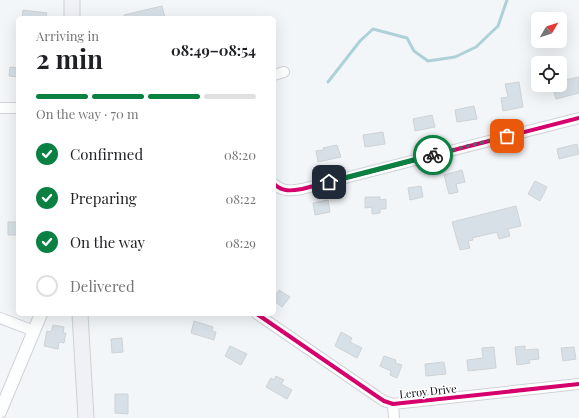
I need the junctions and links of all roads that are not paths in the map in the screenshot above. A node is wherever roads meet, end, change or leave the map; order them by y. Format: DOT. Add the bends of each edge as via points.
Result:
graph roads {
  1 [pos="72,0"];
  2 [pos="72,16"];
  3 [pos="284,72"];
  4 [pos="276,74"];
  5 [pos="0,108"];
  6 [pos="16,108"];
  7 [pos="579,118"];
  8 [pos="276,185"];
  9 [pos="40,316"];
  10 [pos="80,316"];
  11 [pos="260,316"];
  12 [pos="0,318"];
  13 [pos="34,331"];
  14 [pos="579,384"];
  15 [pos="393,404"];
  16 [pos="0,412"];
  17 [pos="86,418"];
  18 [pos="394,418"];
  1 -- 2 [label="main road"];
  3 -- 4 [label="street"];
  5 -- 6 [label="street"];
  7 -- 8 [label="street" via="302,189 288,191"];
  9 -- 13 [label="street"];
  10 -- 17 [label="main road"];
  11 -- 15 [label="street, Leroy Drive" via="384,401"];
  12 -- 13 [label="street"];
  13 -- 16 [label="street"];
  14 -- 15 [label="street, Leroy Drive"];
  15 -- 18 [label="street"];
}
